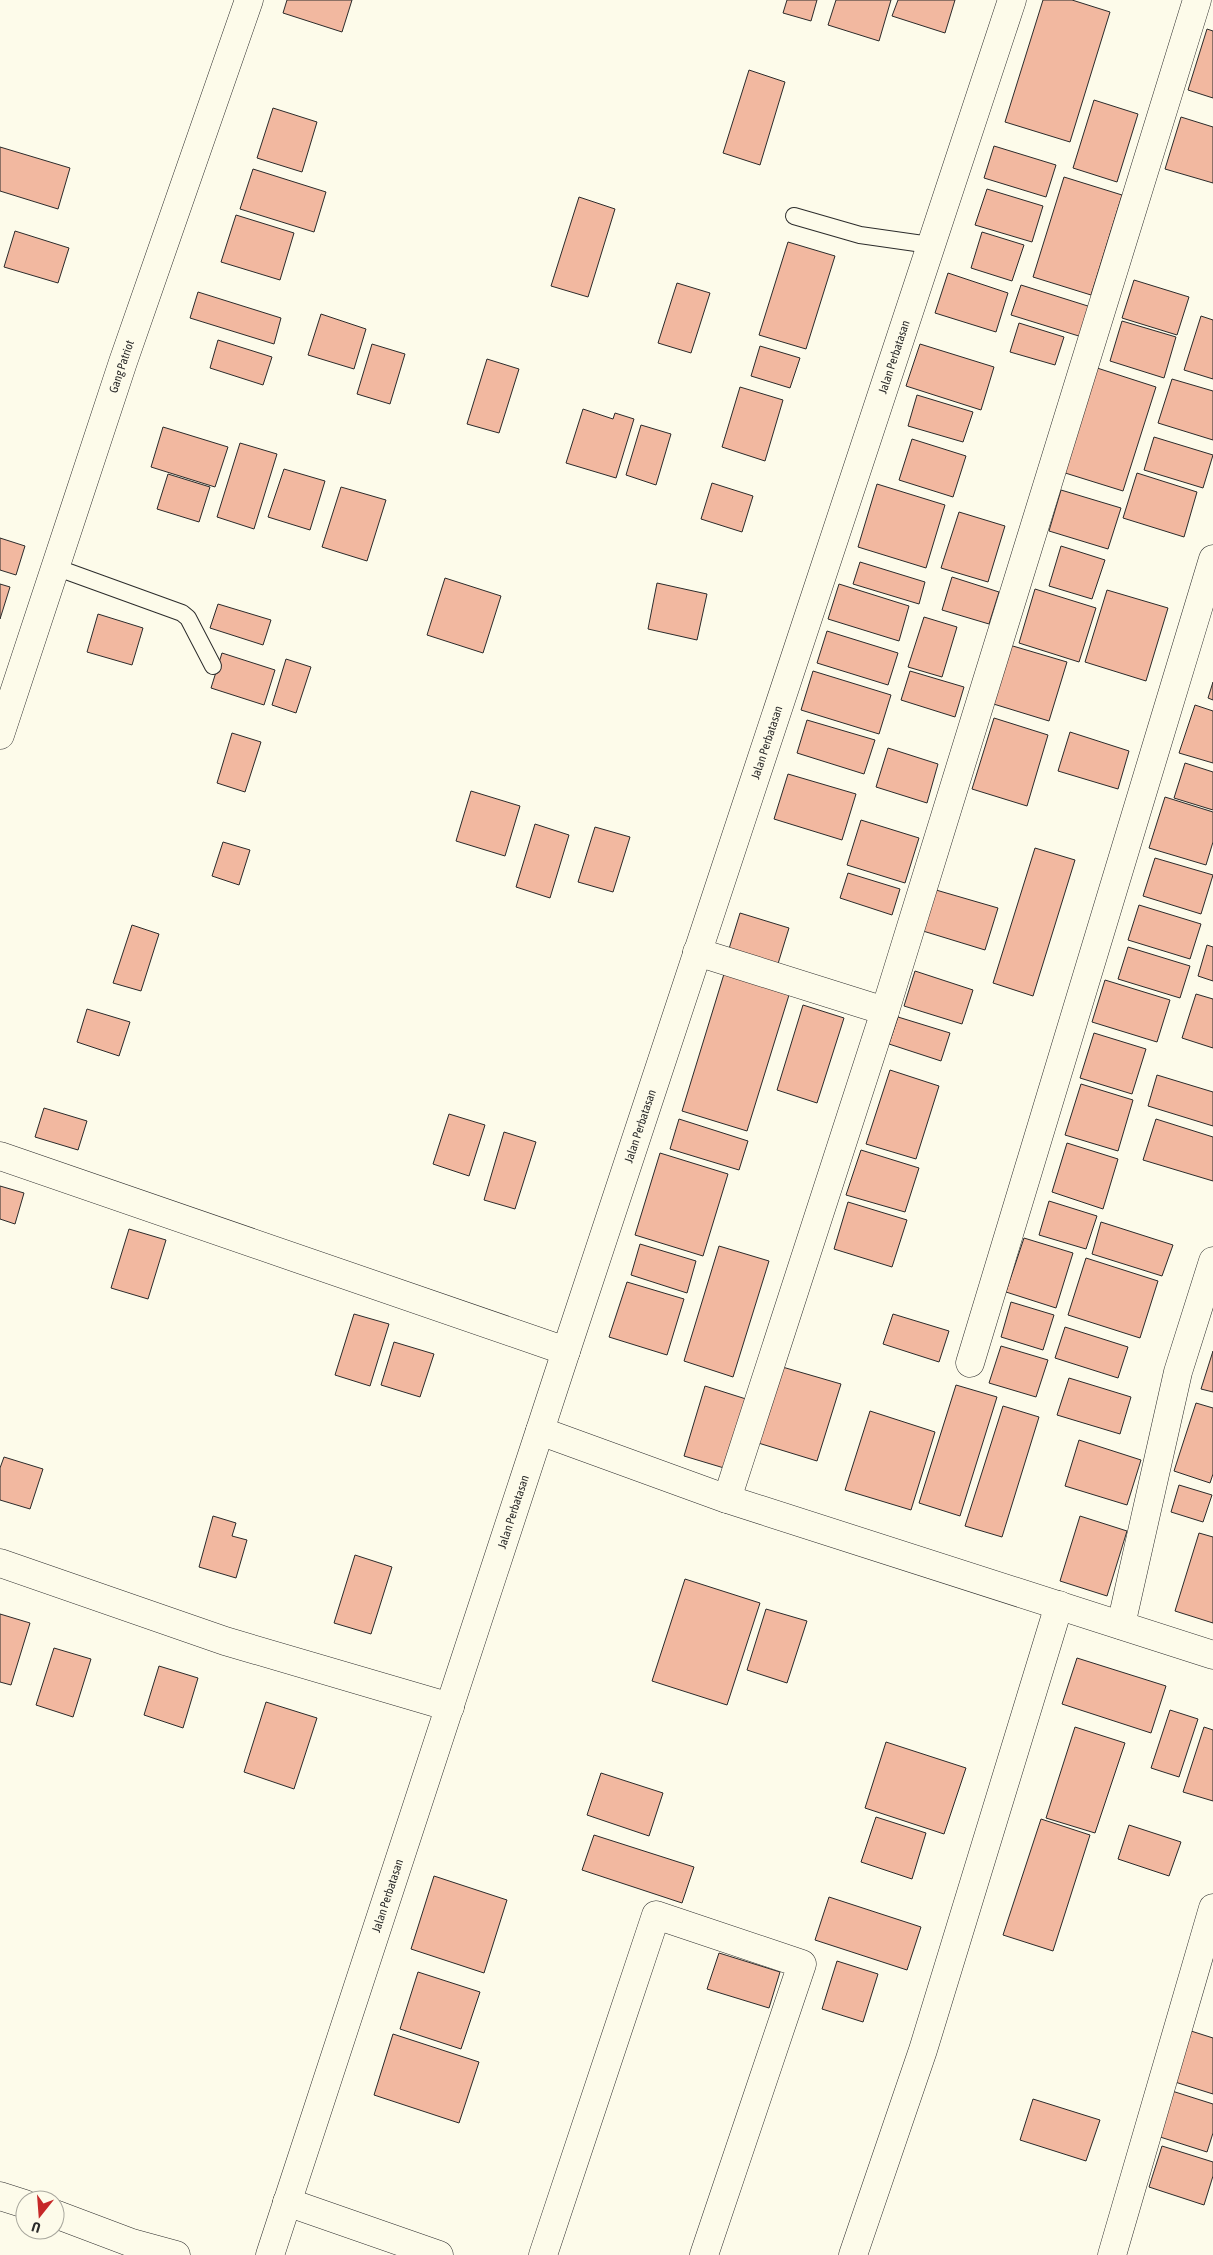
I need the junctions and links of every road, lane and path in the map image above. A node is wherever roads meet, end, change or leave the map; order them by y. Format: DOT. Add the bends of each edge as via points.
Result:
graph roads {
  1 [pos="249,0"];
  2 [pos="1012,0"];
  3 [pos="1197,0"];
  4 [pos="794,216"];
  5 [pos="930,245"];
  6 [pos="1213,560"];
  7 [pos="55,567"];
  8 [pos="213,666"];
  9 [pos="0,735"];
  10 [pos="698,952"];
  11 [pos="885,1011"];
  12 [pos="0,1156"];
  13 [pos="1213,1261"];
  14 [pos="566,1351"];
  15 [pos="970,1363"];
  16 [pos="540,1431"];
  17 [pos="727,1499"];
  18 [pos="0,1563"];
  19 [pos="1059,1605"];
  20 [pos="1121,1625"];
  21 [pos="1213,1655"];
  22 [pos="450,1707"];
  23 [pos="1213,1908"];
  24 [pos="0,2196"];
  25 [pos="15,2201"];
  26 [pos="287,2202"];
  27 [pos="65,2218"];
  28 [pos="176,2255"];
  29 [pos="270,2255"];
  30 [pos="439,2255"];
  31 [pos="543,2255"];
  32 [pos="704,2255"];
  33 [pos="853,2255"];
  34 [pos="1112,2255"];
  1 -- 7 [label="street, Gang Patriot"];
  2 -- 5 [label="street, Jalan Perbatasan"];
  3 -- 11 [label="street"];
  4 -- 5 [label="lane" via="860,236"];
  5 -- 10 [label="street, Jalan Perbatasan"];
  6 -- 15 [label="street"];
  7 -- 8 [label="lane" via="182,613 188,618"];
  7 -- 9 [label="street, Gang Patriot"];
  10 -- 11 [label="street"];
  10 -- 14 [label="street, Jalan Perbatasan"];
  11 -- 17 [label="street"];
  12 -- 14 [label="street"];
  13 -- 20 [label="street" via="1178,1372"];
  14 -- 16 [label="street, Jalan Perbatasan"];
  16 -- 17 [label="street"];
  16 -- 22 [label="street, Jalan Perbatasan"];
  17 -- 19 [label="street"];
  18 -- 22 [label="street" via="225,1641"];
  19 -- 20 [label="street"];
  19 -- 33 [label="street" via="922,2050"];
  20 -- 21 [label="street"];
  22 -- 26 [label="street, Jalan Perbatasan"];
  23 -- 34 [label="street"];
  24 -- 25 [label="street"];
  26 -- 29 [label="street, Jalan Perbatasan"];
  26 -- 30 [label="street"];
  27 -- 28 [label="street" via="132,2243"];
  31 -- 32 [label="street" via="656,1914 802,1964"];
}
